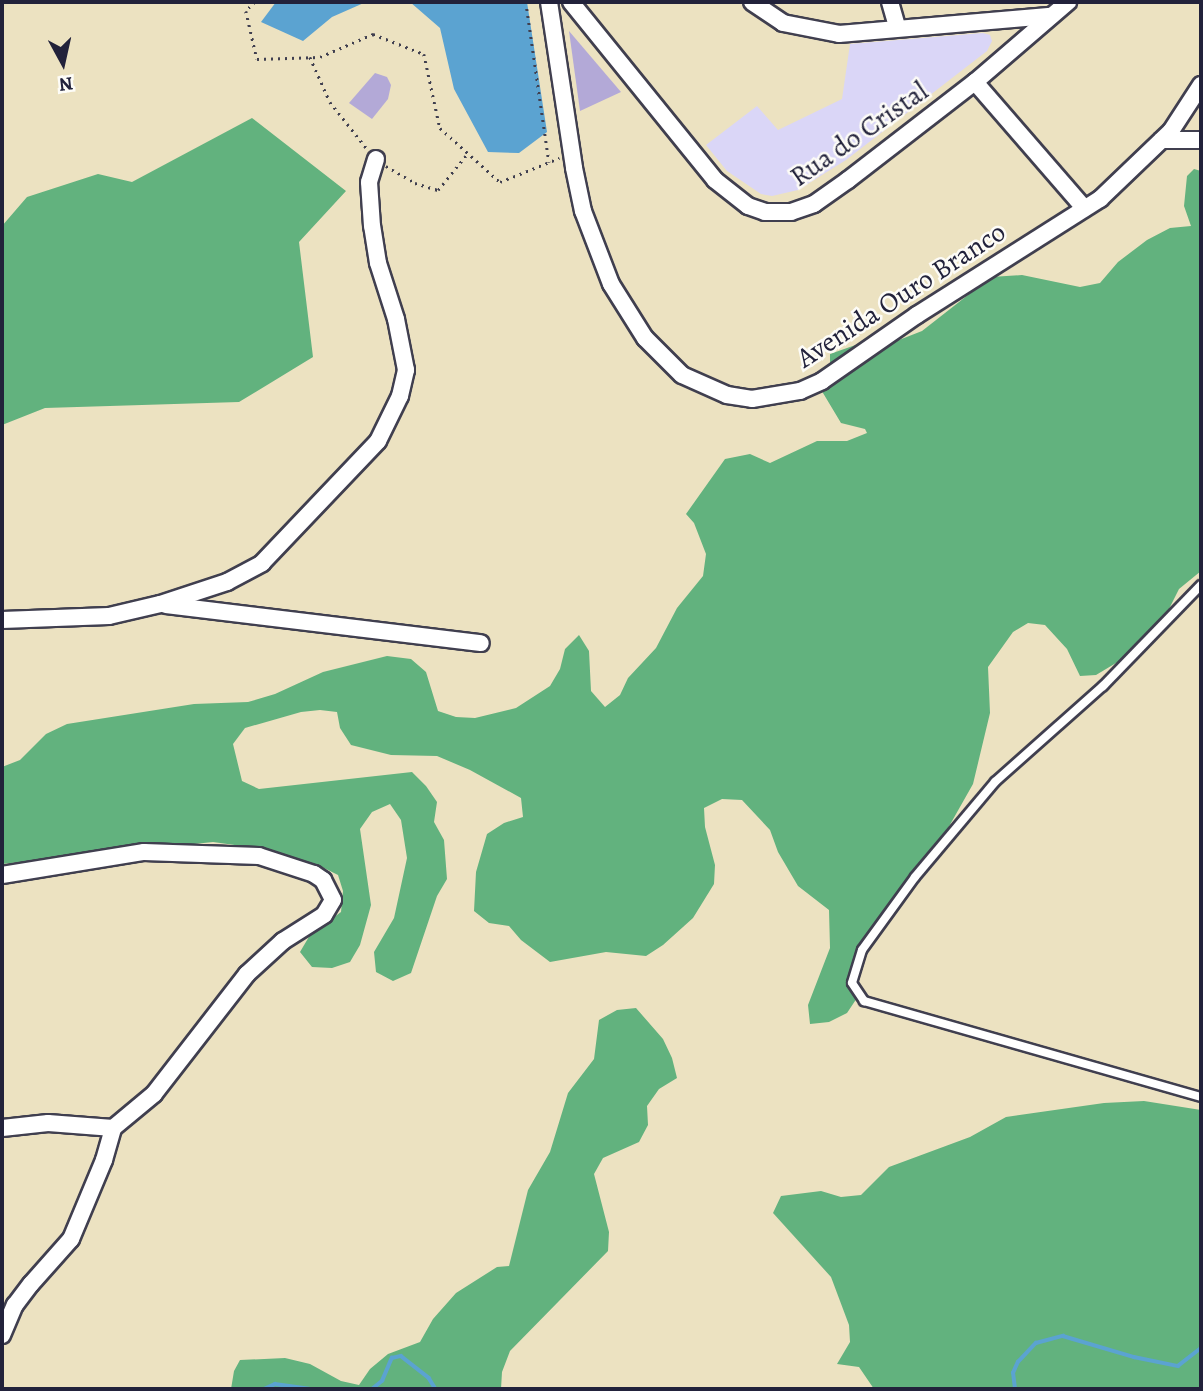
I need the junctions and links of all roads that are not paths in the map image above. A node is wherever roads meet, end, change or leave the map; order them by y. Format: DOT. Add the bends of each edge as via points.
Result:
graph roads {
  1 [pos="549,2"];
  2 [pos="571,2"];
  3 [pos="752,2"];
  4 [pos="890,2"];
  5 [pos="1068,2"];
  6 [pos="1051,16"];
  7 [pos="897,27"];
  8 [pos="975,82"];
  9 [pos="1201,85"];
  10 [pos="1162,140"];
  11 [pos="1201,140"];
  12 [pos="376,159"];
  13 [pos="1084,208"];
  14 [pos="1201,585"];
  15 [pos="160,604"];
  16 [pos="2,620"];
  17 [pos="481,643"];
  18 [pos="2,875"];
  19 [pos="1201,1097"];
  20 [pos="2,1128"];
  21 [pos="113,1128"];
  22 [pos="2,1335"];
  1 -- 13 [label="street, Avenida Ouro Branco" via="574,168 596,249 621,303 645,338 682,375 727,396 752,399 788,394 822,381"];
  2 -- 8 [label="street, Rua do Cristal" via="715,180 748,206 765,212 791,212 814,204"];
  3 -- 7 [label="street" via="783,23 839,34"];
  4 -- 7 [label="street"];
  5 -- 6 [label="street, Rua do Cristal"];
  6 -- 7 [label="street"];
  6 -- 8 [label="street, Rua do Cristal"];
  8 -- 13 [label="street"];
  9 -- 10 [label="street, Avenida Ouro Branco"];
  10 -- 11 [label="street"];
  10 -- 13 [label="street, Avenida Ouro Branco" via="1100,199"];
  12 -- 15 [label="street" via="369,182 372,226 406,370 378,440 262,563 227,582"];
  14 -- 19 [label="lane" via="1103,686 995,782 862,950 852,984 864,1001"];
  15 -- 16 [label="street" via="109,616"];
  15 -- 17 [label="street"];
  18 -- 21 [label="street" via="144,852 206,853 284,862 314,874 331,893 333,900 324,915 283,941 247,974 154,1094"];
  20 -- 21 [label="street" via="48,1123"];
  21 -- 22 [label="street" via="71,1239 15,1306"];
}
